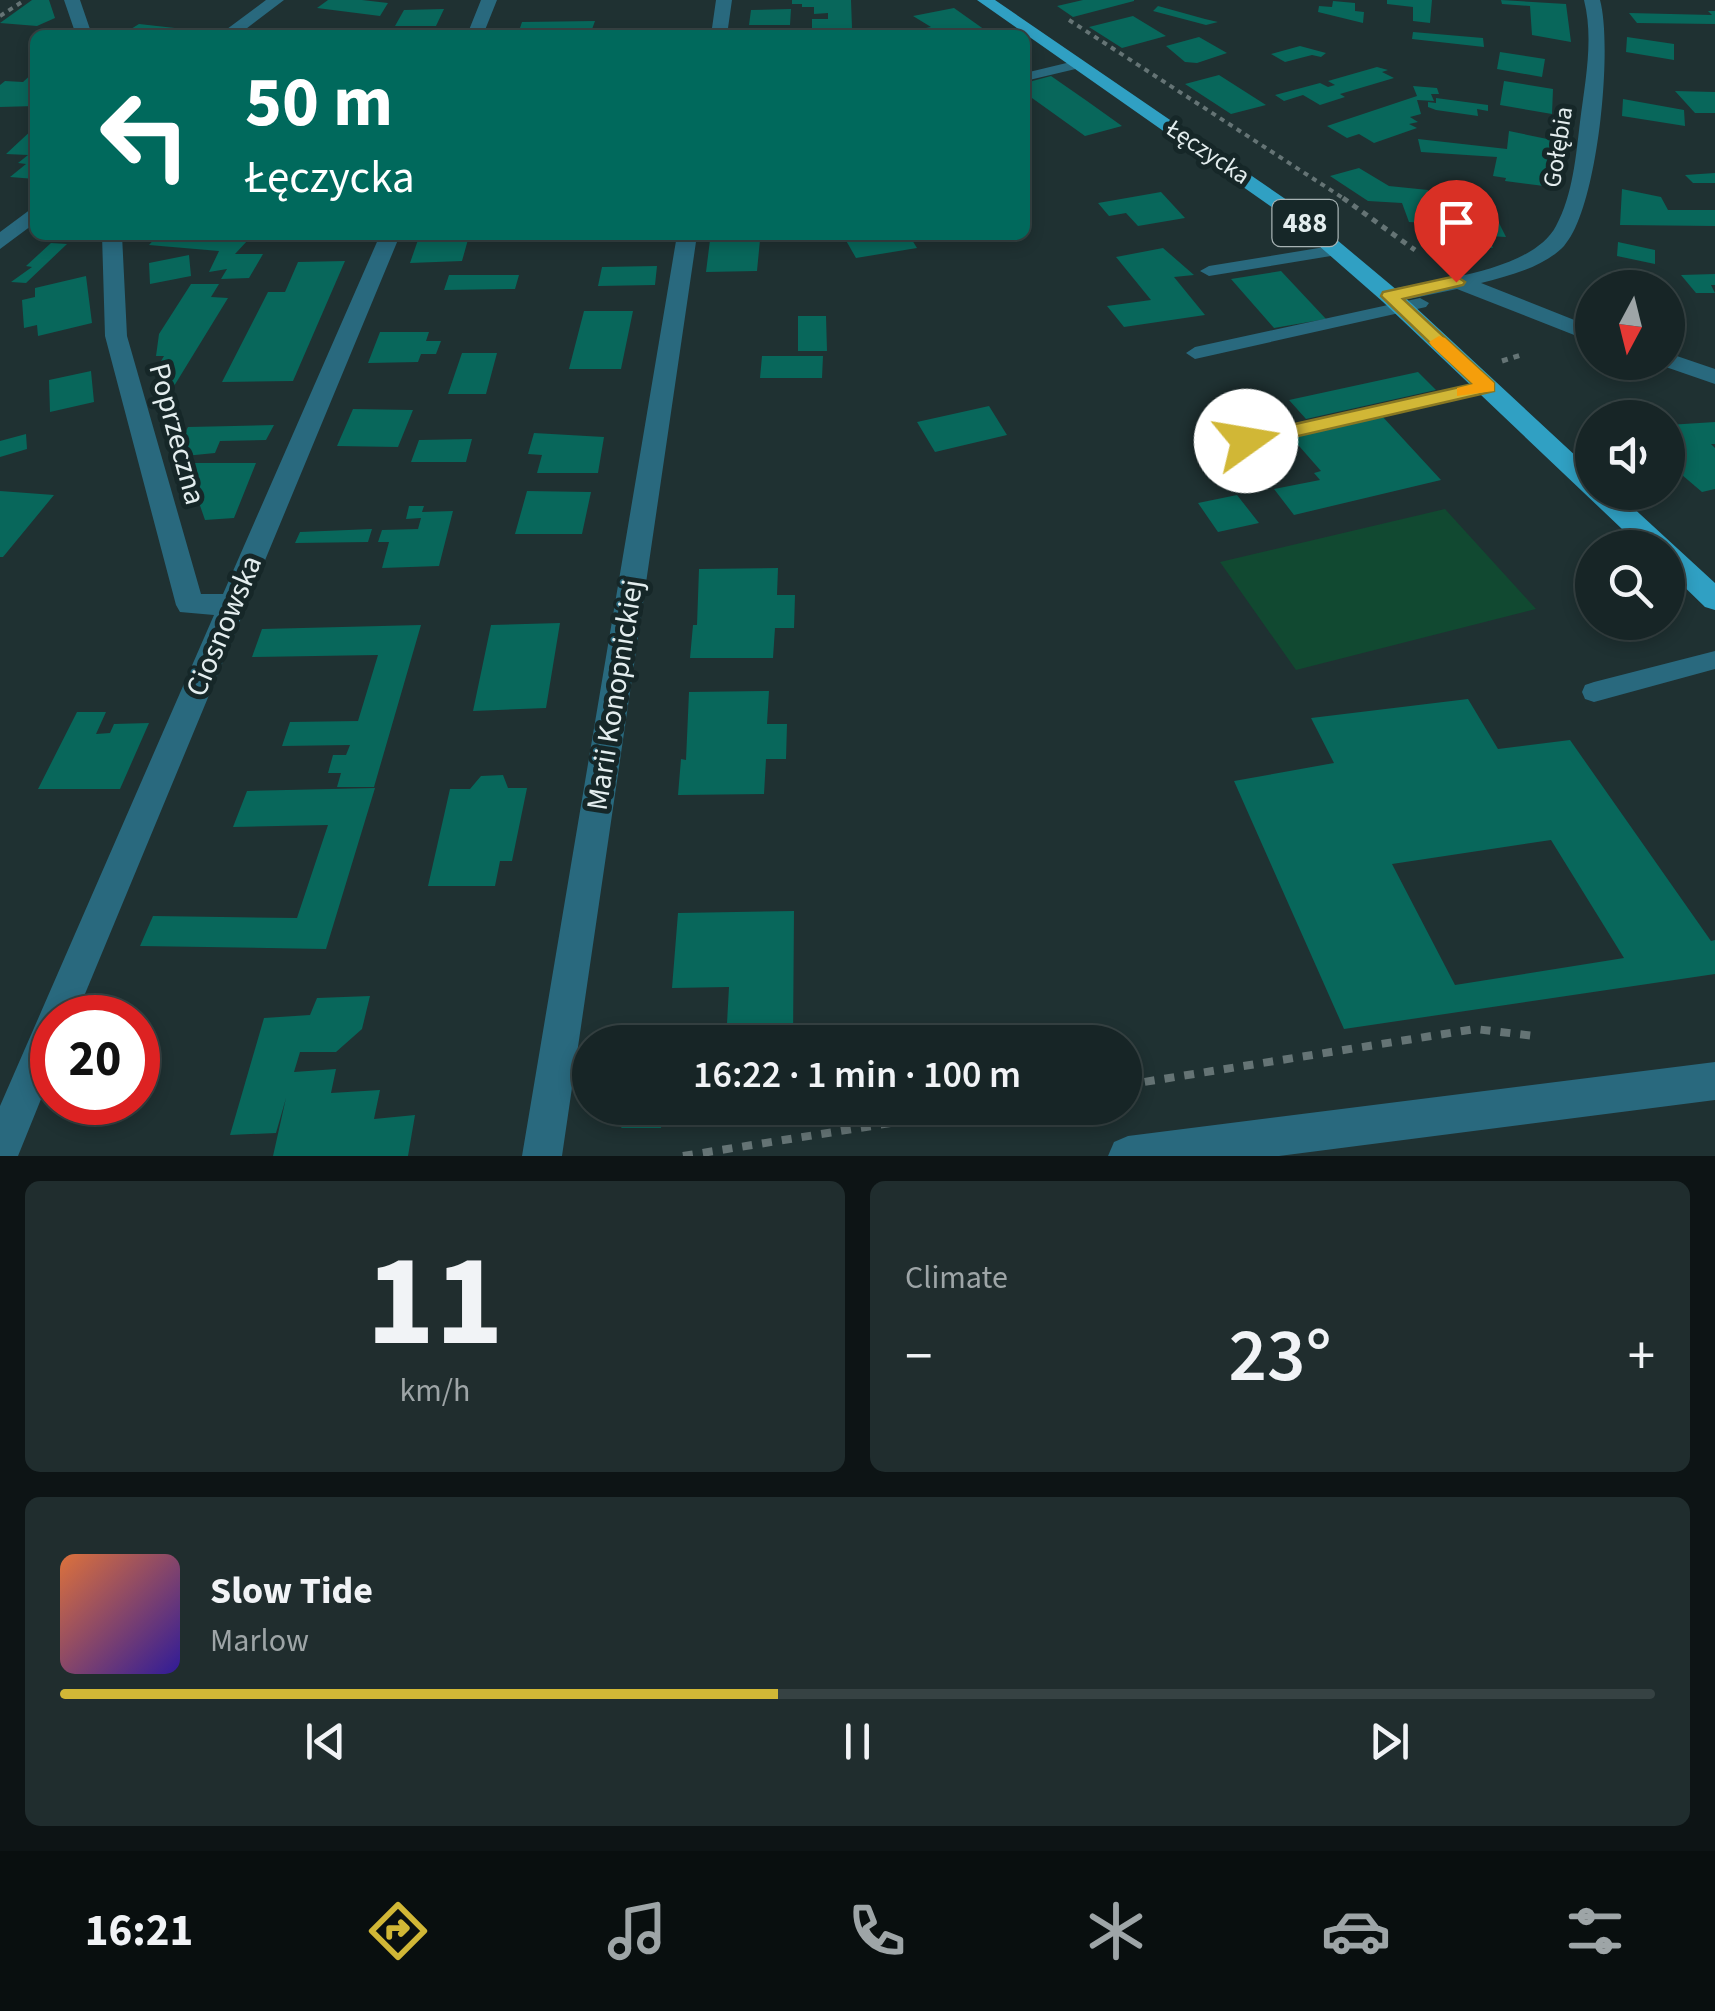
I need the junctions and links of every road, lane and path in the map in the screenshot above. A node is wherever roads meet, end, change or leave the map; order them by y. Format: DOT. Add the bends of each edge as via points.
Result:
graph roads {
  1 [pos="25,0"];
  2 [pos="72,0"];
  3 [pos="276,0"];
  4 [pos="490,0"];
  5 [pos="724,0"];
  6 [pos="985,0"];
  7 [pos="1592,0"];
  8 [pos="1056,11"];
  9 [pos="0,16"];
  10 [pos="82,30"];
  11 [pos="234,30"];
  12 [pos="477,30"];
  13 [pos="720,30"];
  14 [pos="1029,30"];
  15 [pos="1030,31"];
  16 [pos="1078,64"];
  17 [pos="1030,76"];
  18 [pos="30,216"];
  19 [pos="112,240"];
  20 [pos="388,240"];
  21 [pos="686,240"];
  22 [pos="0,243"];
  23 [pos="1337,250"];
  24 [pos="1415,250"];
  25 [pos="1209,272"];
  26 [pos="1456,282"];
  27 [pos="1404,302"];
  28 [pos="1575,328"];
  29 [pos="1194,353"];
  30 [pos="1685,366"];
  31 [pos="1715,377"];
  32 [pos="1487,387"];
  33 [pos="1246,441"];
  34 [pos="1575,469"];
  35 [pos="1619,510"];
  36 [pos="1640,530"];
  37 [pos="1685,570"];
  38 [pos="1711,591"];
  39 [pos="234,604"];
  40 [pos="1715,660"];
  41 [pos="1594,692"];
  42 [pos="68,995"];
  43 [pos="1535,1036"];
  44 [pos="1715,1080"];
  45 [pos="30,1081"];
  46 [pos="1142,1082"];
  47 [pos="878,1125"];
  48 [pos="0,1152"];
  49 [pos="542,1156"];
  50 [pos="683,1156"];
  51 [pos="1128,1156"];
  1 -- 9 [label="path"];
  2 -- 10 [label="street"];
  3 -- 11 [label="street"];
  4 -- 12 [label="street"];
  5 -- 13 [label="street"];
  6 -- 14 [label="main road, Łęczycka / 488"];
  7 -- 26 [label="street, Gołębia" via="1598,23 1580,187 1564,230 1532,258"];
  8 -- 24 [label="path" via="1306,171"];
  15 -- 16 [label="main road, Łęczycka / 488"];
  16 -- 17 [label="lane"];
  16 -- 23 [label="main road, Łęczycka / 488" via="1249,179"];
  18 -- 22 [label="street"];
  19 -- 39 [label="street, Poprzeczna" via="116,336 190,605"];
  20 -- 39 [label="street, Ciosnowska"];
  21 -- 49 [label="street, Marii Konopnickiej"];
  23 -- 25 [label="lane"];
  23 -- 27 [label="main road, Łęczycka / 488"];
  26 -- 27 [label="street, Gołębia"];
  26 -- 28 [label="street"];
  27 -- 29 [label="lane"];
  27 -- 32 [label="main road, Łęczycka / 488"];
  30 -- 31 [label="street"];
  32 -- 33 [label="lane"];
  32 -- 34 [label="main road, Łęczycka / 488"];
  35 -- 36 [label="main road"];
  37 -- 38 [label="main road"];
  39 -- 42 [label="street, Ciosnowska"];
  40 -- 41 [label="lane"];
  43 -- 46 [label="path" via="1474,1029"];
  44 -- 51 [label="street"];
  45 -- 48 [label="street"];
  47 -- 50 [label="path"];
}
